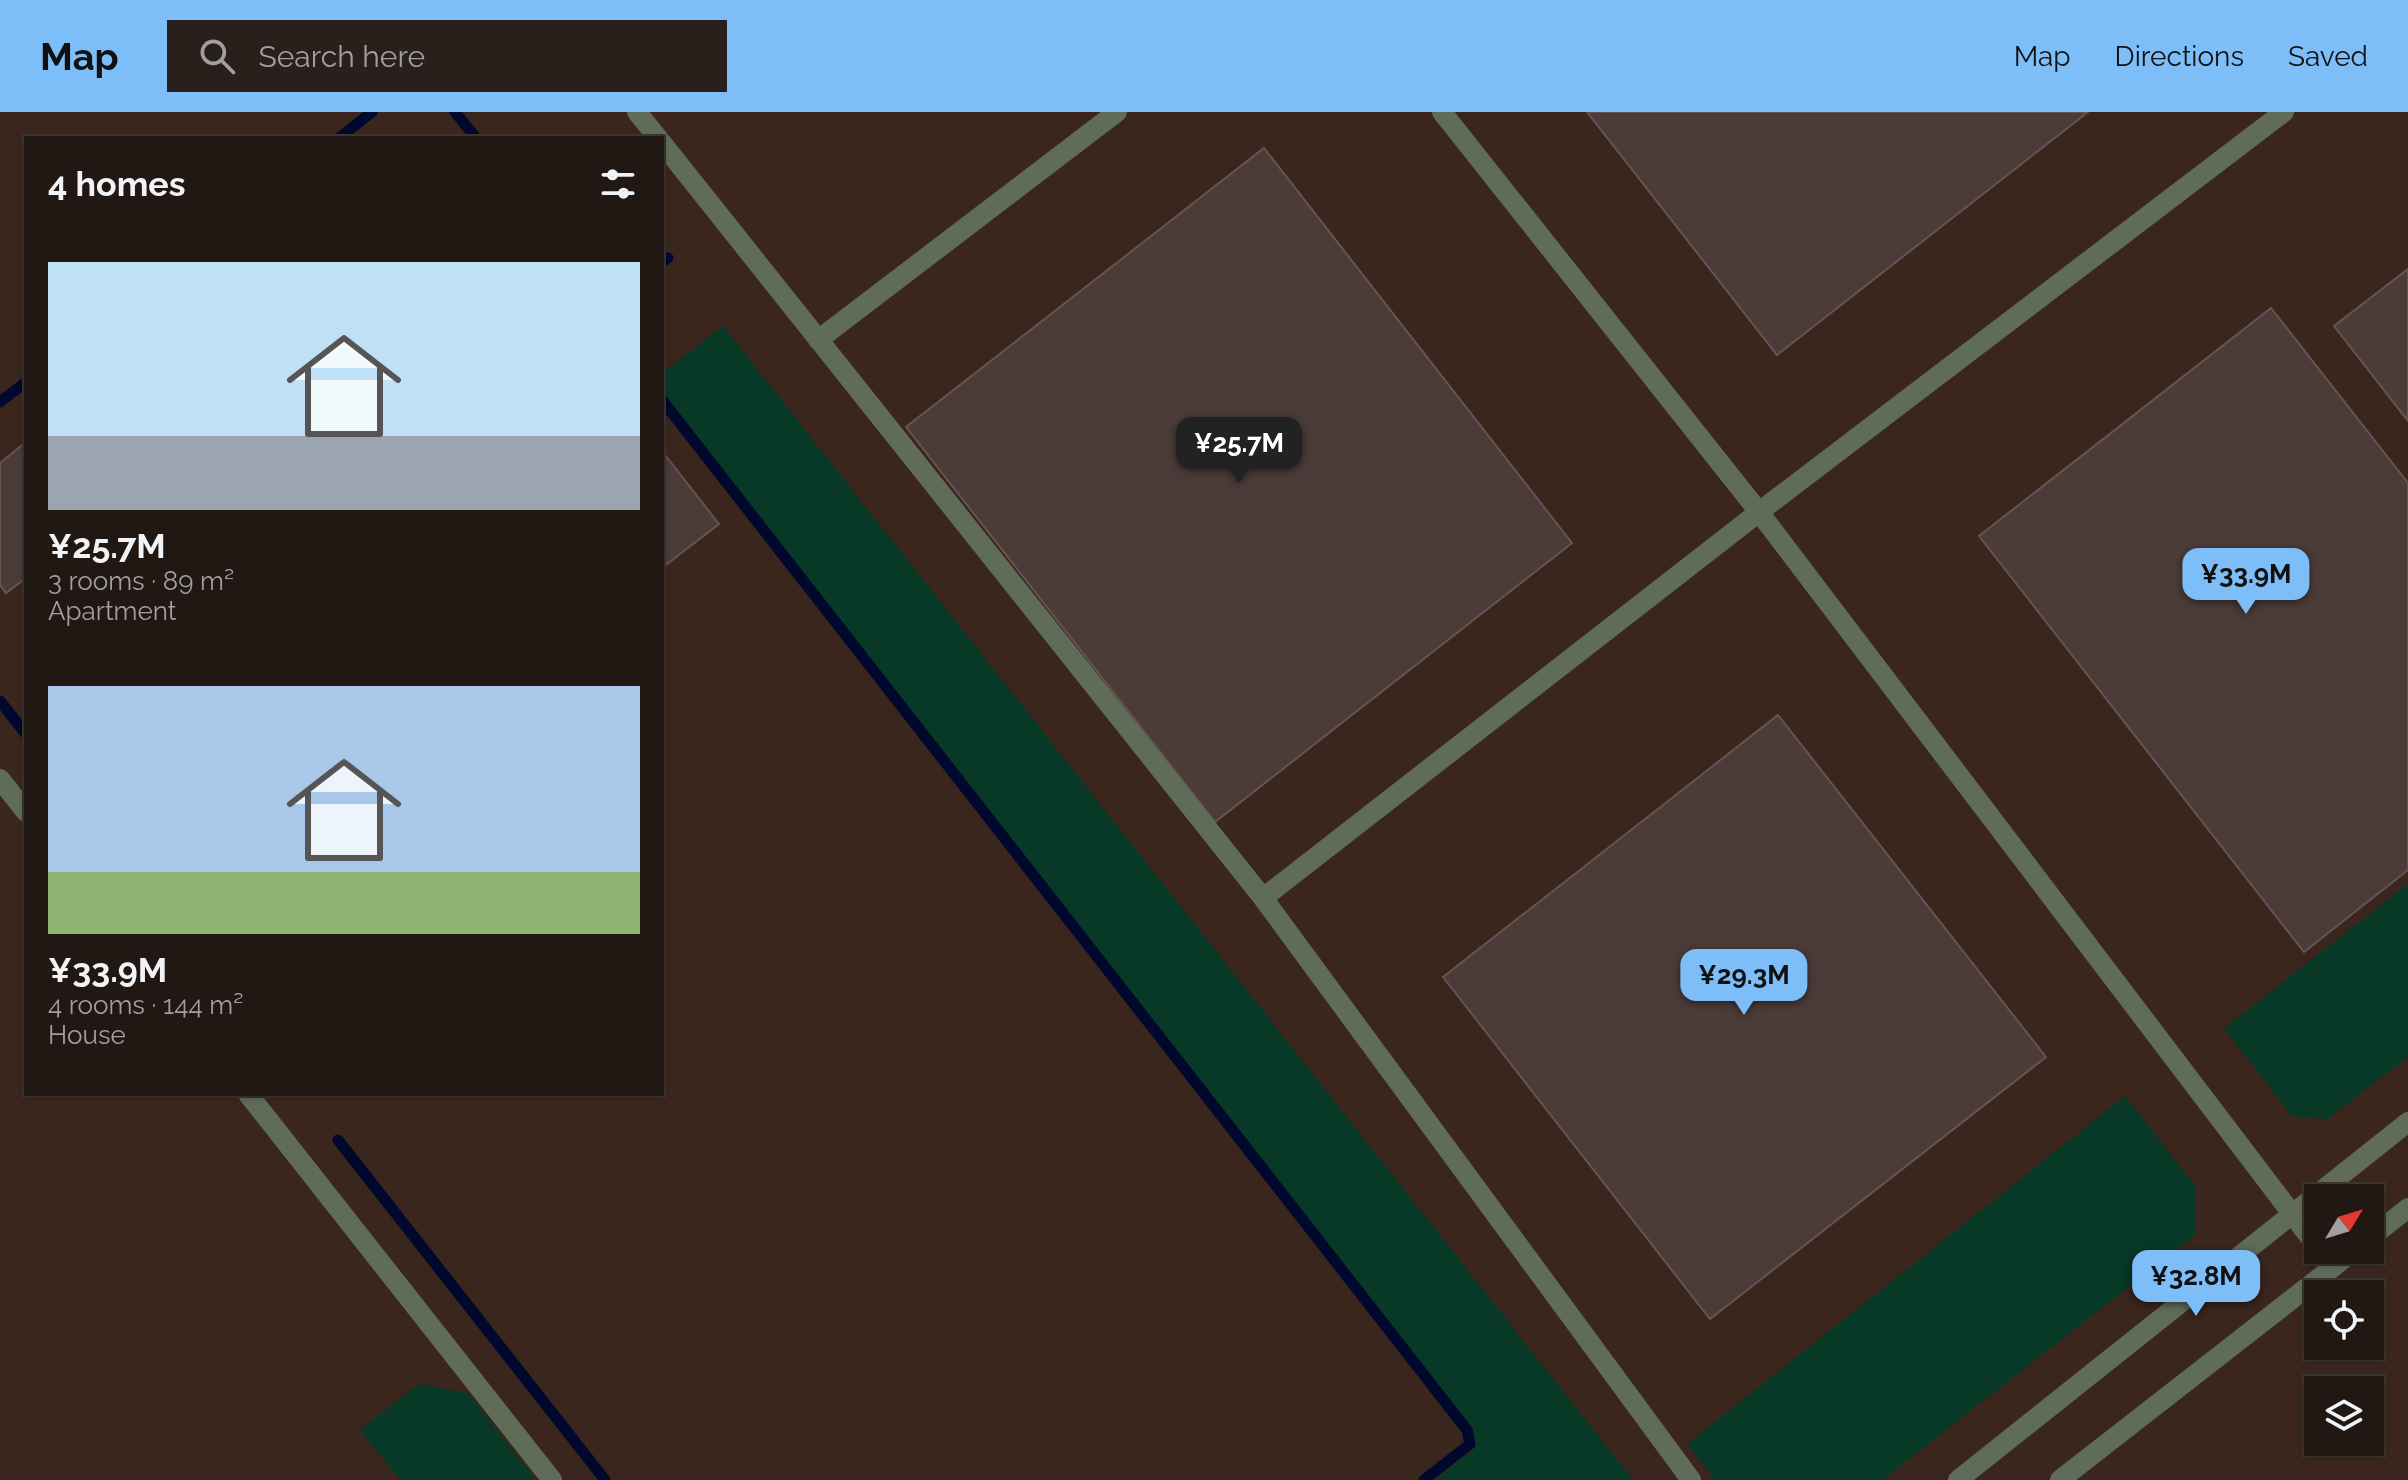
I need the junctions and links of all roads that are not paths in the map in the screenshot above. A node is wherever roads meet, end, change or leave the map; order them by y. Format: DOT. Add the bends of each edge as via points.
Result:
graph roads {
  1 [pos="637,112"];
  2 [pos="1117,112"];
  3 [pos="1442,112"];
  4 [pos="2284,112"];
  5 [pos="656,136"];
  6 [pos="664,146"];
  7 [pos="818,340"];
  8 [pos="1759,512"];
  9 [pos="0,779"];
  10 [pos="24,809"];
  11 [pos="1263,898"];
  12 [pos="250,1096"];
  13 [pos="2408,1122"];
  14 [pos="2408,1208"];
  15 [pos="2291,1214"];
  16 [pos="2384,1227"];
  17 [pos="2304,1230"];
  18 [pos="2332,1264"];
  19 [pos="2338,1264"];
  20 [pos="2334,1267"];
  21 [pos="552,1480"];
  22 [pos="1691,1480"];
  23 [pos="1958,1480"];
  24 [pos="2060,1480"];
  1 -- 5 [label="street"];
  2 -- 7 [label="street"];
  3 -- 8 [label="street"];
  4 -- 8 [label="street"];
  6 -- 7 [label="street"];
  7 -- 11 [label="street"];
  8 -- 11 [label="street"];
  8 -- 15 [label="street"];
  9 -- 10 [label="street"];
  11 -- 22 [label="street"];
  12 -- 21 [label="street"];
  13 -- 15 [label="street"];
  14 -- 16 [label="street"];
  15 -- 17 [label="street"];
  15 -- 23 [label="street"];
  18 -- 20 [label="street"];
  19 -- 20 [label="street"];
  20 -- 24 [label="street"];
}
